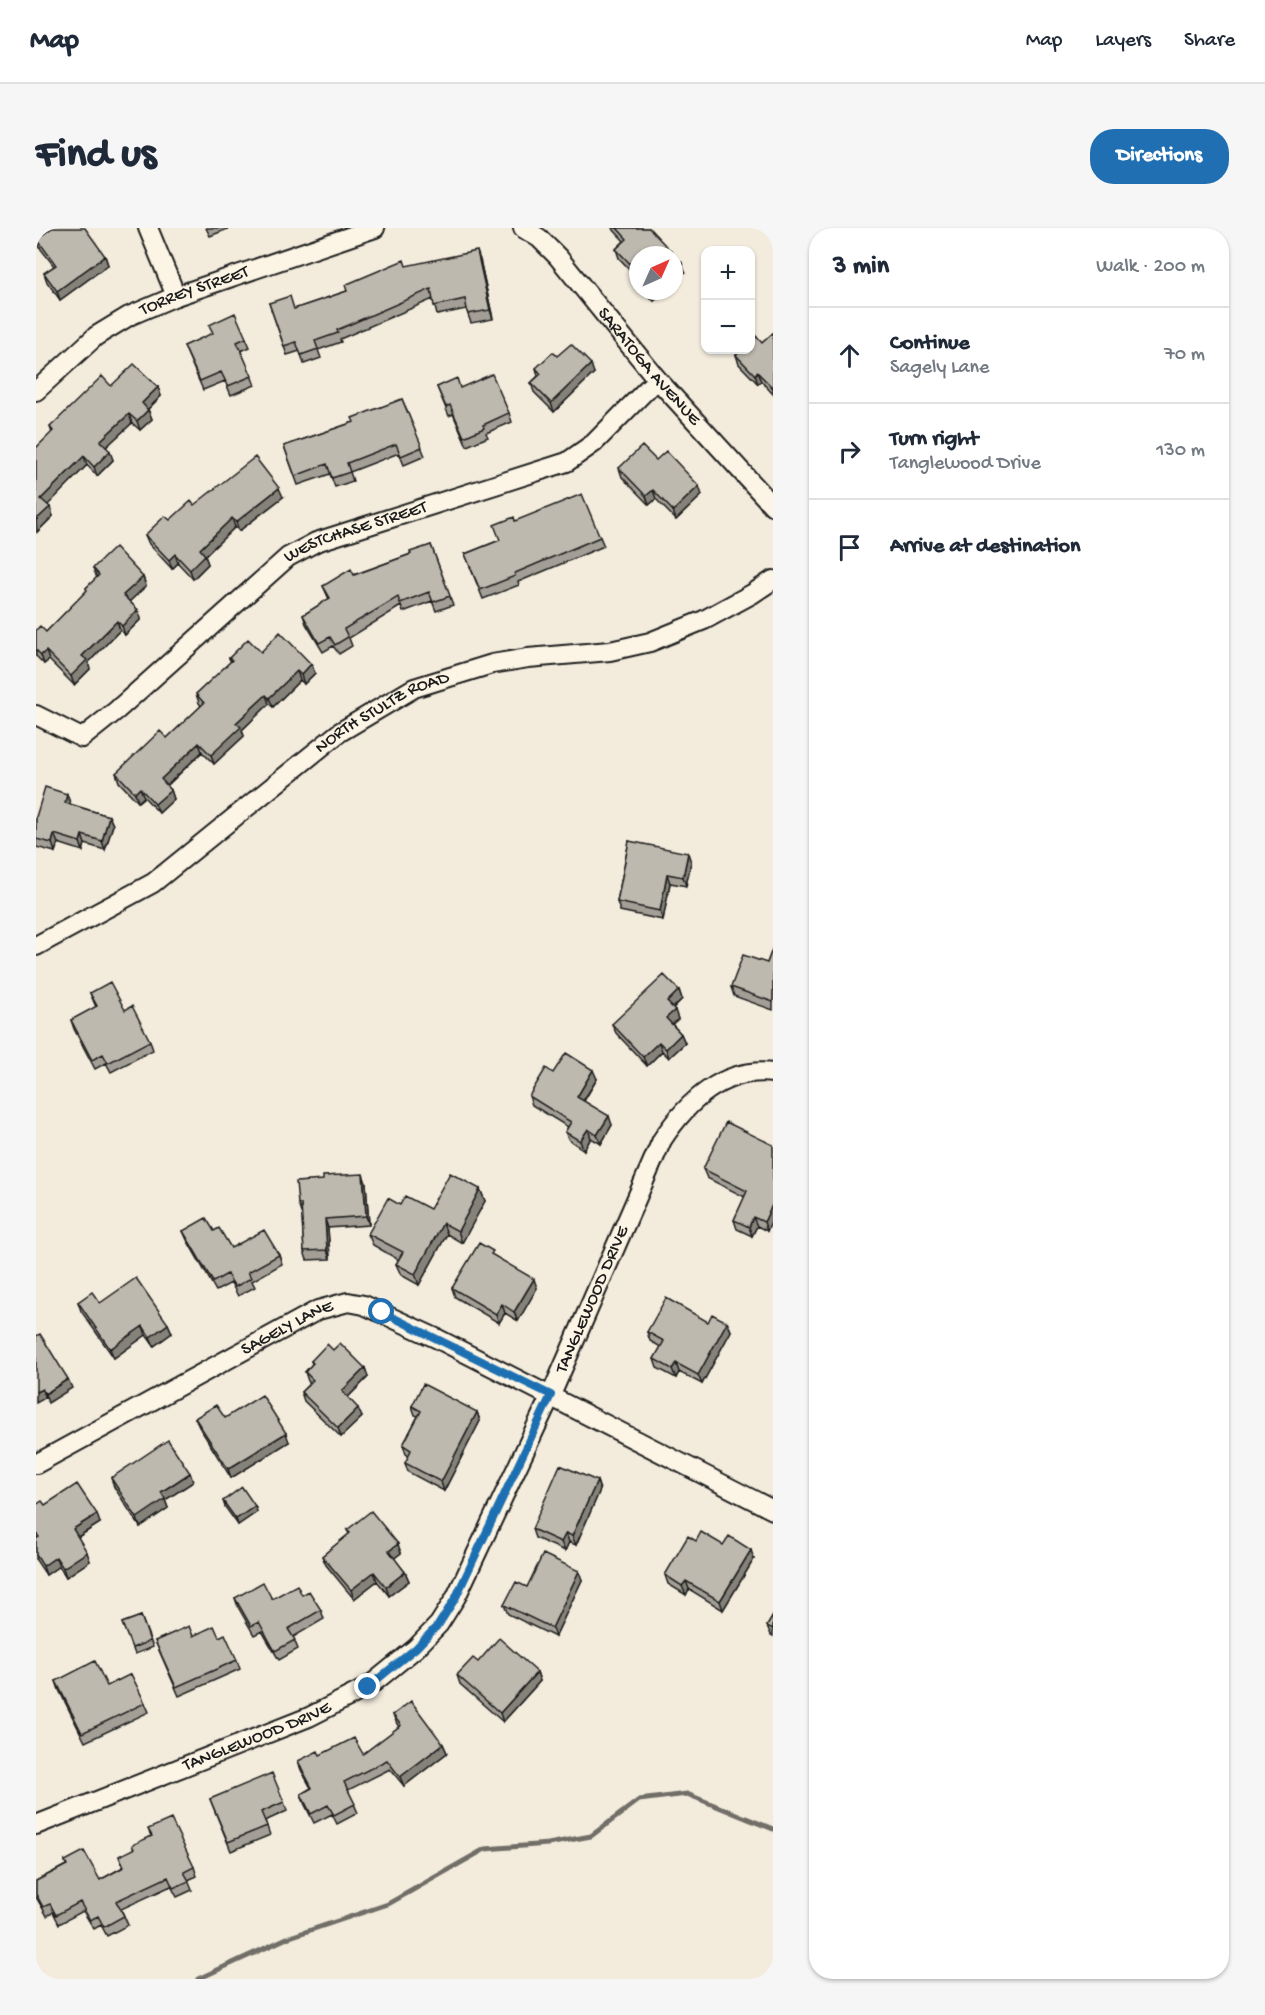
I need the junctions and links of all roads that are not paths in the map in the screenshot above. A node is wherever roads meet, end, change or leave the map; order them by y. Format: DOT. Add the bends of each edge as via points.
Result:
graph roads {
  1 [pos="148,228"];
  2 [pos="375,228"];
  3 [pos="524,228"];
  4 [pos="176,296"];
  5 [pos="657,379"];
  6 [pos="36,391"];
  7 [pos="773,506"];
  8 [pos="773,580"];
  9 [pos="36,715"];
  10 [pos="36,946"];
  11 [pos="773,1073"];
  12 [pos="551,1395"];
  13 [pos="36,1464"];
  14 [pos="773,1510"];
  15 [pos="36,1825"];
  1 -- 4 [label="street"];
  2 -- 4 [label="street, TORREY STREET"];
  3 -- 5 [label="street, SARATOGA AVENUE" via="558,257"];
  4 -- 6 [label="street, TORREY STREET" via="112,325"];
  5 -- 7 [label="street, SARATOGA AVENUE"];
  5 -- 9 [label="street, WESTCHASE STREET" via="594,444 567,462 316,542 288,557 82,738"];
  8 -- 10 [label="street, NORTH STULTZ ROAD" via="704,620 650,642 610,651 492,664 414,688 340,732 153,883"];
  11 -- 12 [label="street, TANGLEWOOD DRIVE" via="751,1072 721,1082 674,1122 652,1160"];
  12 -- 13 [label="street, SAGELY LANE" via="382,1312 348,1302 318,1310"];
  12 -- 14 [label="street, SAGELY LANE"];
  12 -- 15 [label="street, TANGLEWOOD DRIVE" via="456,1597 439,1624 393,1669 368,1687 309,1717"];
}
